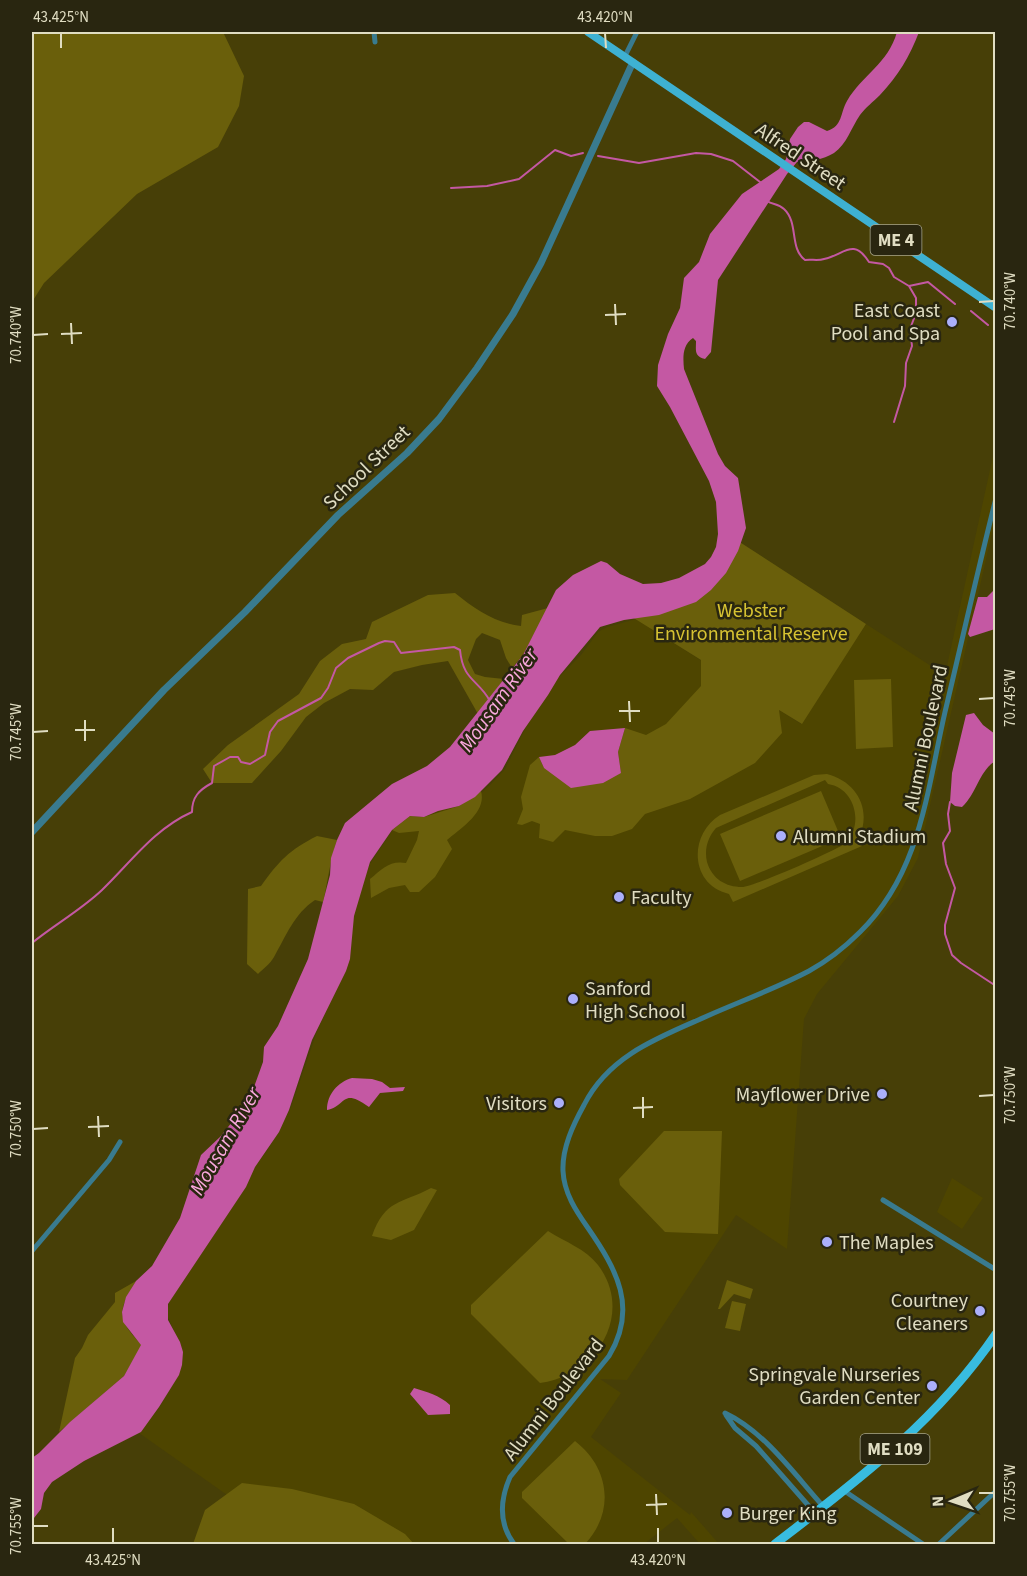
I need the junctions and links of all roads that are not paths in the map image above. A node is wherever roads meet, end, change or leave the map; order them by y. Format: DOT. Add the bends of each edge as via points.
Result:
graph roads {
  1 [pos="374,32"];
  2 [pos="588,32"];
  3 [pos="637,32"];
  4 [pos="375,42"];
  5 [pos="625,56"];
  6 [pos="633,62"];
  7 [pos="996,308"];
  8 [pos="996,498"];
  9 [pos="32,832"];
  10 [pos="120,1142"];
  11 [pos="883,1200"];
  12 [pos="32,1251"];
  13 [pos="996,1270"];
  14 [pos="996,1334"];
  15 [pos="843,1490"];
  16 [pos="996,1491"];
  17 [pos="819,1510"];
  18 [pos="514,1545"];
  19 [pos="775,1545"];
  20 [pos="923,1545"];
  21 [pos="939,1545"];
  1 -- 4 [label="street"];
  2 -- 5 [label="main road, Alfred Street / ME 4"];
  3 -- 5 [label="street"];
  5 -- 6 [label="main road, Alfred Street / ME 4"];
  6 -- 7 [label="main road, Alfred Street / ME 4"];
  6 -- 9 [label="street, School Street" via="513,314 439,419 164,690"];
  8 -- 18 [label="street, Alumni Boulevard" via="920,830 901,875 879,908 860,932 807,971 631,1052 594,1088 574,1124 564,1158 565,1185 616,1275 622,1297 621,1322 609,1356 510,1477 502,1512"];
  10 -- 12 [label="street" via="109,1161"];
  11 -- 13 [label="street"];
  14 -- 15 [label="highway, ME 109" via="956,1386 913,1432"];
  15 -- 17 [label="highway, ME 109"];
  15 -- 20 [label="street"];
  16 -- 21 [label="street"];
  17 -- 17 [label="street" via="763,1440 725,1413 735,1428"];
  17 -- 19 [label="highway, ME 109"];
}
